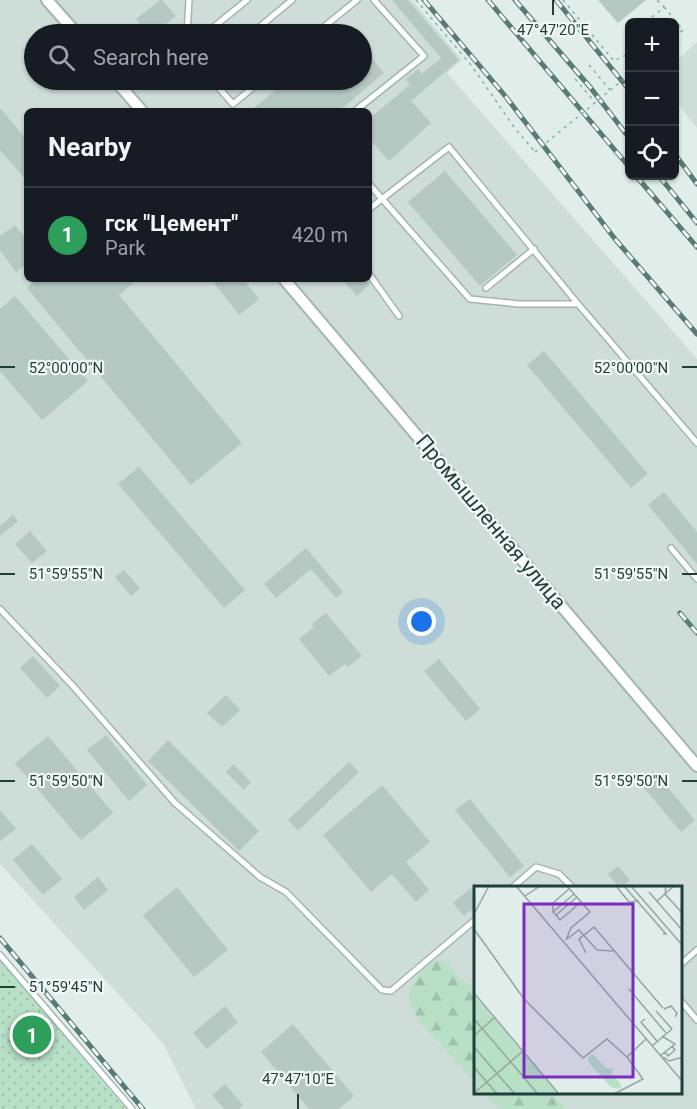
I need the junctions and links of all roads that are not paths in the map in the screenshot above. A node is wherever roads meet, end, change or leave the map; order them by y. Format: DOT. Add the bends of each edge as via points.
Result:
graph roads {
  1 [pos="47,0"];
  2 [pos="189,0"];
  3 [pos="247,0"];
  4 [pos="292,0"];
  5 [pos="357,0"];
  6 [pos="374,0"];
  7 [pos="68,24"];
  8 [pos="188,24"];
  9 [pos="217,24"];
  10 [pos="263,24"];
  11 [pos="327,24"];
  12 [pos="124,90"];
  13 [pos="221,90"];
  14 [pos="250,90"];
  15 [pos="139,108"];
  16 [pos="360,108"];
  17 [pos="372,188"];
  18 [pos="381,199"];
  19 [pos="372,207"];
  20 [pos="534,249"];
  21 [pos="372,278"];
  22 [pos="287,282"];
  23 [pos="486,288"];
  24 [pos="578,304"];
  25 [pos="399,316"];
  26 [pos="697,443"];
  27 [pos="671,548"];
  28 [pos="697,579"];
  29 [pos="0,609"];
  30 [pos="697,766"];
  31 [pos="514,886"];
  32 [pos="571,886"];
  33 [pos="474,921"];
  34 [pos="697,950"];
  35 [pos="0,954"];
  36 [pos="682,965"];
  37 [pos="682,1001"];
  38 [pos="697,1020"];
  39 [pos="132,1109"];
  1 -- 7 [label="street"];
  2 -- 8 [label="lane"];
  3 -- 9 [label="lane"];
  4 -- 10 [label="lane"];
  5 -- 11 [label="lane"];
  6 -- 16 [label="lane" via="424,56"];
  12 -- 15 [label="street"];
  13 -- 14 [label="lane" via="233,104"];
  17 -- 18 [label="lane"];
  18 -- 19 [label="lane"];
  18 -- 20 [label="lane" via="449,147"];
  18 -- 24 [label="lane" via="470,299"];
  20 -- 23 [label="lane"];
  20 -- 24 [label="lane"];
  21 -- 25 [label="lane"];
  22 -- 30 [label="street, Промышленная улица"];
  24 -- 26 [label="lane"];
  27 -- 28 [label="lane"];
  29 -- 33 [label="lane" via="175,803 261,877 286,892 382,990 391,991"];
  31 -- 32 [label="lane" via="536,867 559,874"];
  34 -- 36 [label="lane"];
  35 -- 39 [label="lane"];
  37 -- 38 [label="lane"];
}
